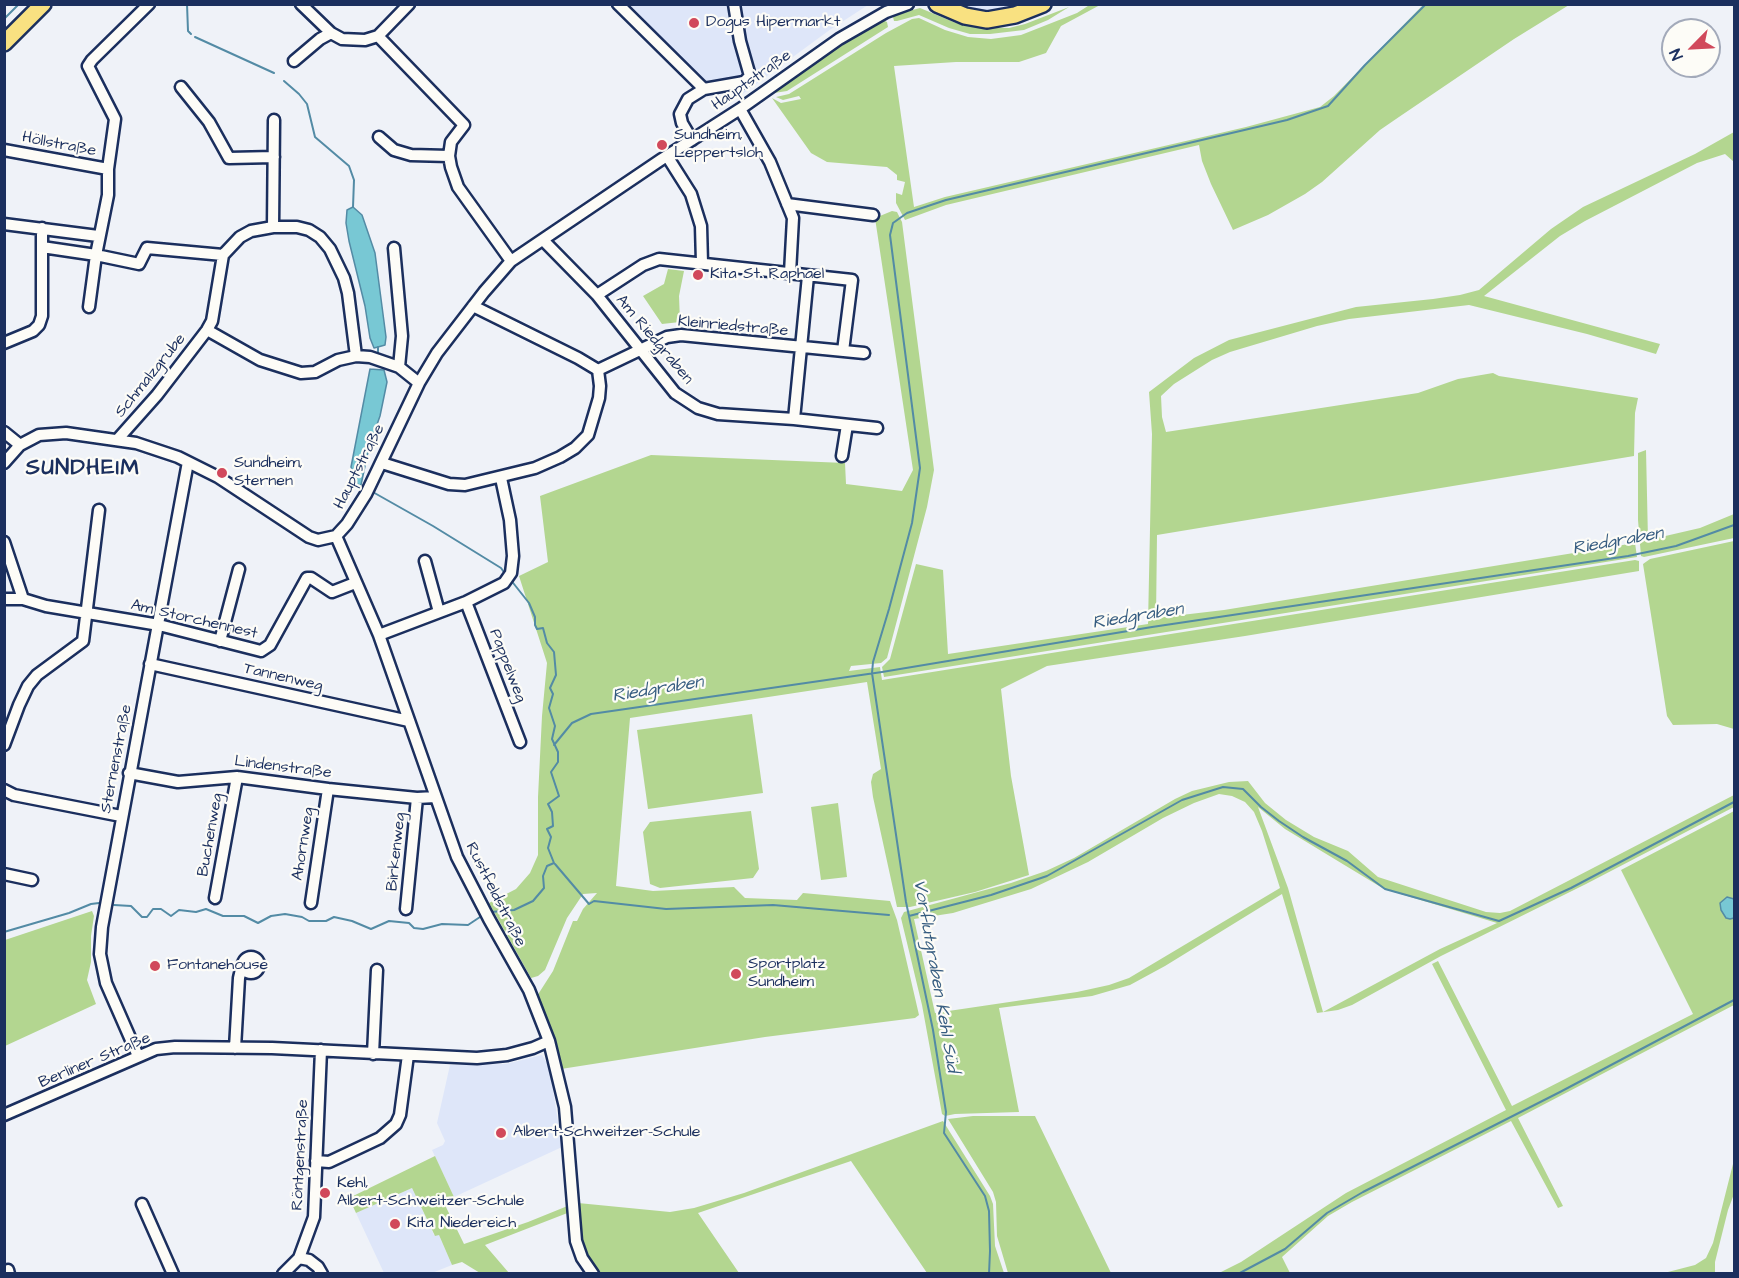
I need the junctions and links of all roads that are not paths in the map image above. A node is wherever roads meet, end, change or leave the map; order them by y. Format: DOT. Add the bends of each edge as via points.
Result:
graph roads {
  1 [pos="43,4"];
  2 [pos="149,4"];
  3 [pos="301,4"];
  4 [pos="618,4"];
  5 [pos="734,4"];
  6 [pos="908,4"];
  7 [pos="937,4"];
  8 [pos="1043,4"];
  9 [pos="407,5"];
  10 [pos="889,8"];
  11 [pos="331,33"];
  12 [pos="378,36"];
  13 [pos="4,43"];
  14 [pos="294,61"];
  15 [pos="181,87"];
  16 [pos="704,89"];
  17 [pos="740,109"];
  18 [pos="274,120"];
  19 [pos="379,137"];
  20 [pos="692,140"];
  21 [pos="4,150"];
  22 [pos="449,156"];
  23 [pos="667,156"];
  24 [pos="274,157"];
  25 [pos="108,169"];
  26 [pos="787,204"];
  27 [pos="873,214"];
  28 [pos="4,224"];
  29 [pos="273,227"];
  30 [pos="42,228"];
  31 [pos="98,236"];
  32 [pos="543,240"];
  33 [pos="42,247"];
  34 [pos="394,248"];
  35 [pos="96,255"];
  36 [pos="224,255"];
  37 [pos="511,261"];
  38 [pos="702,263"];
  39 [pos="790,273"];
  40 [pos="808,276"];
  41 [pos="597,296"];
  42 [pos="473,306"];
  43 [pos="89,308"];
  44 [pos="207,330"];
  45 [pos="4,343"];
  46 [pos="801,348"];
  47 [pos="642,349"];
  48 [pos="843,351"];
  49 [pos="864,353"];
  50 [pos="356,356"];
  51 [pos="399,367"];
  52 [pos="597,370"];
  53 [pos="419,383"];
  54 [pos="794,419"];
  55 [pos="847,425"];
  56 [pos="877,428"];
  57 [pos="4,432"];
  58 [pos="117,440"];
  59 [pos="20,445"];
  60 [pos="843,456"];
  61 [pos="188,462"];
  62 [pos="4,463"];
  63 [pos="382,463"];
  64 [pos="501,478"];
  65 [pos="99,510"];
  66 [pos="336,536"];
  67 [pos="4,542"];
  68 [pos="425,561"];
  69 [pos="239,569"];
  70 [pos="355,583"];
  71 [pos="4,599"];
  72 [pos="23,599"];
  73 [pos="466,602"];
  74 [pos="439,612"];
  75 [pos="87,614"];
  76 [pos="159,625"];
  77 [pos="379,635"];
  78 [pos="220,640"];
  79 [pos="150,664"];
  80 [pos="409,721"];
  81 [pos="520,742"];
  82 [pos="4,745"];
  83 [pos="129,773"];
  84 [pos="237,777"];
  85 [pos="328,789"];
  86 [pos="4,790"];
  87 [pos="435,797"];
  88 [pos="417,798"];
  89 [pos="121,816"];
  90 [pos="4,874"];
  91 [pos="32,880"];
  92 [pos="215,898"];
  93 [pos="310,903"];
  94 [pos="406,909"];
  95 [pos="242,965"];
  96 [pos="377,970"];
  97 [pos="549,1041"];
  98 [pos="235,1048"];
  99 [pos="321,1050"];
  100 [pos="373,1054"];
  101 [pos="408,1055"];
  102 [pos="138,1056"];
  103 [pos="4,1115"];
  104 [pos="316,1161"];
  105 [pos="142,1204"];
  106 [pos="299,1258"];
  107 [pos="173,1274"];
  108 [pos="282,1274"];
  109 [pos="322,1274"];
  110 [pos="593,1274"];
  1 -- 13 [label="main road"];
  2 -- 25 [label="street, Höllstraße" via="88,66 115,119"];
  3 -- 11 [label="street"];
  4 -- 16 [label="street"];
  5 -- 16 [label="street" via="750,76 744,82"];
  6 -- 10 [label="street, Hauptstraße"];
  7 -- 8 [label="main road" via="987,20"];
  9 -- 12 [label="street"];
  10 -- 17 [label="street, Hauptstraße"];
  11 -- 12 [label="street" via="353,41"];
  11 -- 14 [label="street"];
  12 -- 22 [label="street" via="464,125 451,142"];
  15 -- 24 [label="street" via="209,122 229,158"];
  16 -- 20 [label="street" via="688,99 681,114"];
  17 -- 20 [label="street, Hauptstraße"];
  17 -- 26 [label="street" via="770,162"];
  18 -- 24 [label="street"];
  19 -- 22 [label="street" via="394,150 411,155"];
  20 -- 23 [label="street, Hauptstraße"];
  21 -- 25 [label="street, Höllstraße"];
  22 -- 37 [label="street" via="458,187"];
  23 -- 32 [label="street, Hauptstraße"];
  23 -- 38 [label="street" via="691,194 701,226"];
  24 -- 29 [label="street"];
  25 -- 31 [label="street, Höllstraße" via="108,195"];
  26 -- 27 [label="street"];
  26 -- 39 [label="street" via="793,218"];
  28 -- 30 [label="street"];
  29 -- 36 [label="street" via="240,237"];
  29 -- 50 [label="street" via="309,230 330,249 348,293"];
  30 -- 31 [label="street"];
  30 -- 33 [label="street"];
  31 -- 35 [label="street, Höllstraße"];
  32 -- 37 [label="street, Hauptstraße"];
  32 -- 41 [label="street, Am Riedgraben"];
  33 -- 35 [label="street"];
  33 -- 45 [label="street" via="39,325"];
  34 -- 51 [label="street" via="402,336"];
  35 -- 36 [label="street" via="139,264 147,248"];
  35 -- 43 [label="street, Höllstraße"];
  36 -- 44 [label="street, Schmalzgrube"];
  37 -- 42 [label="street, Hauptstraße"];
  38 -- 39 [label="street"];
  38 -- 41 [label="street" via="659,259 643,265"];
  39 -- 40 [label="street"];
  40 -- 46 [label="street, Kleinriedstraße"];
  40 -- 48 [label="street" via="852,280"];
  41 -- 47 [label="street, Am Riedgraben"];
  42 -- 52 [label="street"];
  42 -- 53 [label="street, Hauptstraße"];
  44 -- 50 [label="street, Schmalzgrube" via="260,360 301,373 315,372"];
  44 -- 58 [label="street, Schmalzgrube"];
  46 -- 47 [label="street, Kleinriedstraße" via="681,334"];
  46 -- 48 [label="street, Kleinriedstraße"];
  46 -- 54 [label="street"];
  47 -- 52 [label="street, Kleinriedstraße"];
  47 -- 54 [label="street, Am Riedgraben" via="675,393 698,408 718,414"];
  48 -- 49 [label="street, Kleinriedstraße"];
  50 -- 51 [label="street, Schmalzgrube"];
  51 -- 53 [label="street, Schmalzgrube"];
  52 -- 64 [label="street" via="600,386 588,435 560,457"];
  53 -- 63 [label="street, Hauptstraße"];
  54 -- 55 [label="street, Am Riedgraben"];
  55 -- 56 [label="street, Am Riedgraben"];
  55 -- 60 [label="street"];
  57 -- 59 [label="street"];
  58 -- 59 [label="street" via="66,433 39,435"];
  58 -- 61 [label="street" via="163,451"];
  59 -- 62 [label="street"];
  61 -- 66 [label="street" via="222,479 309,537 318,540"];
  61 -- 76 [label="street, Sternenstraße"];
  63 -- 64 [label="street" via="449,484"];
  63 -- 66 [label="street, Hauptstraße"];
  64 -- 73 [label="street" via="512,547 508,578"];
  65 -- 75 [label="street"];
  66 -- 70 [label="street, Rustfeldstraße"];
  67 -- 72 [label="street"];
  68 -- 74 [label="street"];
  69 -- 78 [label="street"];
  70 -- 77 [label="street, Rustfeldstraße"];
  70 -- 78 [label="street, Am Storchennest" via="332,592 307,578 265,650"];
  71 -- 72 [label="street, Am Storchennest"];
  72 -- 75 [label="street, Am Storchennest"];
  73 -- 74 [label="street"];
  73 -- 81 [label="street, Pappelweg"];
  74 -- 77 [label="street"];
  75 -- 76 [label="street, Am Storchennest"];
  75 -- 82 [label="street" via="83,641 28,686"];
  76 -- 78 [label="street, Am Storchennest"];
  76 -- 79 [label="street, Sternenstraße"];
  77 -- 80 [label="street, Rustfeldstraße"];
  79 -- 80 [label="street, Tannenweg"];
  79 -- 83 [label="street, Sternenstraße"];
  80 -- 87 [label="street, Rustfeldstraße"];
  83 -- 84 [label="street, Lindenstraße" via="178,782"];
  83 -- 89 [label="street, Sternenstraße"];
  84 -- 85 [label="street, Lindenstraße"];
  84 -- 92 [label="street, Buchenweg"];
  85 -- 88 [label="street, Lindenstraße"];
  85 -- 93 [label="street, Ahornweg"];
  86 -- 89 [label="street"];
  87 -- 88 [label="street, Lindenstraße"];
  87 -- 97 [label="street, Rustfeldstraße" via="457,857 530,990"];
  88 -- 94 [label="street, Birkenweg"];
  89 -- 102 [label="street, Sternenstraße" via="100,954 106,982"];
  90 -- 91 [label="street"];
  95 -- 98 [label="street"];
  96 -- 100 [label="street"];
  97 -- 101 [label="street, Berliner Straße" via="507,1055 477,1058"];
  97 -- 110 [label="street, Rustfeldstraße" via="565,1107 576,1241"];
  98 -- 99 [label="street, Berliner Straße"];
  98 -- 102 [label="street, Berliner Straße" via="175,1047"];
  99 -- 100 [label="street, Berliner Straße"];
  99 -- 104 [label="street, Röntgenstraße"];
  100 -- 101 [label="street, Berliner Straße"];
  101 -- 104 [label="street" via="396,1124 380,1138 329,1162"];
  102 -- 103 [label="street, Berliner Straße"];
  104 -- 106 [label="street, Röntgenstraße" via="314,1218"];
  105 -- 107 [label="street"];
  106 -- 108 [label="street, Röntgenstraße"];
  106 -- 109 [label="street" via="309,1260"];
}
